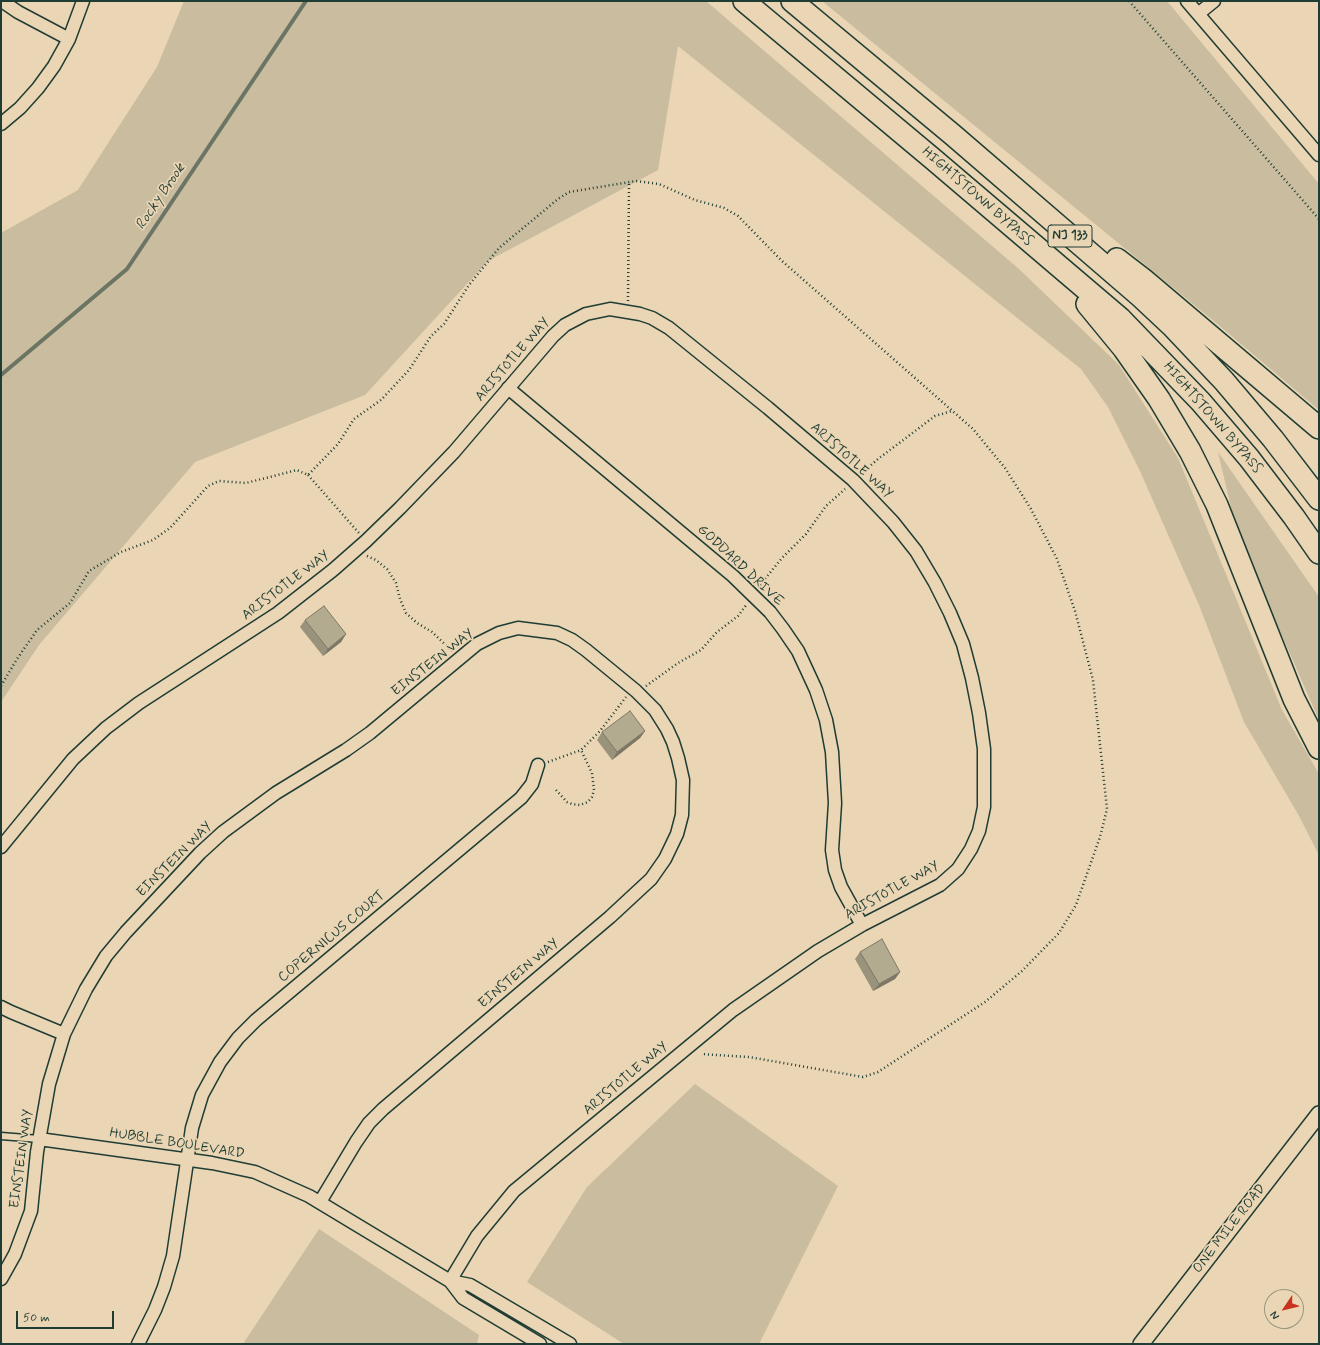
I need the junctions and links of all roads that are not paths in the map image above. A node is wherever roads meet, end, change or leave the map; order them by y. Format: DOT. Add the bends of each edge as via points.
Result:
graph roads {
  1 [pos="2,1"];
  2 [pos="84,1"];
  3 [pos="744,1"];
  4 [pos="792,1"];
  5 [pos="1187,1"];
  6 [pos="1214,1"];
  7 [pos="1198,14"];
  8 [pos="69,39"];
  9 [pos="1,124"];
  10 [pos="953,135"];
  11 [pos="1319,155"];
  12 [pos="1016,230"];
  13 [pos="508,388"];
  14 [pos="1319,428"];
  15 [pos="1319,499"];
  16 [pos="1319,553"];
  17 [pos="1319,748"];
  18 [pos="538,765"];
  19 [pos="1,846"];
  20 [pos="862,925"];
  21 [pos="1,1007"];
  22 [pos="64,1034"];
  23 [pos="1319,1114"];
  24 [pos="1,1136"];
  25 [pos="39,1140"];
  26 [pos="187,1159"];
  27 [pos="320,1202"];
  28 [pos="1,1279"];
  29 [pos="450,1281"];
  30 [pos="138,1344"];
  31 [pos="540,1344"];
  32 [pos="570,1344"];
  33 [pos="1140,1344"];
  1 -- 8 [label="street"];
  2 -- 8 [label="street"];
  3 -- 12 [label="highway, HIGHTSTOWN BYPASS / NJ 133"];
  4 -- 10 [label="highway, NJ 133"];
  5 -- 7 [label="street"];
  6 -- 7 [label="street"];
  7 -- 11 [label="street"];
  8 -- 9 [label="street" via="38,88"];
  10 -- 14 [label="highway" via="1143,278"];
  10 -- 15 [label="highway, NJ 133" via="1141,296 1172,326 1224,381"];
  12 -- 16 [label="highway, HIGHTSTOWN BYPASS / NJ 133" via="1121,320 1201,402 1249,458"];
  12 -- 17 [label="highway" via="1096,313 1159,399 1190,451 1217,505 1294,698"];
  13 -- 19 [label="street, ARISTOTLE WAY" via="454,452 362,544 278,613 139,703 106,728 73,759"];
  13 -- 20 [label="street, GODDARD DRIVE" via="753,595 784,629 798,651 824,712 834,778 832,850 835,870"];
  13 -- 20 [label="street, ARISTOTLE WAY" via="552,336 565,325 586,314 610,309 652,318 669,328 853,480 893,522 916,551 935,583 963,644 972,678 984,749 984,807 979,831 958,869 940,885"];
  18 -- 26 [label="street, COPERNICUS COURT" via="532,784 521,798 256,1020 238,1038 220,1062 202,1095 192,1128"];
  20 -- 29 [label="street, ARISTOTLE WAY" via="818,951 733,1010 514,1191 477,1236"];
  21 -- 22 [label="street"];
  22 -- 25 [label="street, EINSTEIN WAY" via="48,1084"];
  22 -- 27 [label="street, EINSTEIN WAY" via="106,956 200,853 223,832 263,802 370,733 477,644 499,633 518,628 557,633 572,640 636,691 655,710 667,729 674,742 682,780 682,815 677,834 652,879 369,1123"];
  23 -- 33 [label="street, ONE MILE ROAD"];
  24 -- 25 [label="lane"];
  25 -- 26 [label="street, HUBBLE BOULEVARD"];
  25 -- 28 [label="street, EINSTEIN WAY" via="30,1211 15,1254"];
  26 -- 27 [label="street, HUBBLE BOULEVARD" via="255,1172"];
  26 -- 30 [label="street, COPERNICUS COURT" via="173,1256 156,1310"];
  27 -- 29 [label="street, HUBBLE BOULEVARD"];
  29 -- 31 [label="street, HUBBLE BOULEVARD" via="463,1298"];
  29 -- 32 [label="street, HUBBLE BOULEVARD" via="470,1285"];
}
